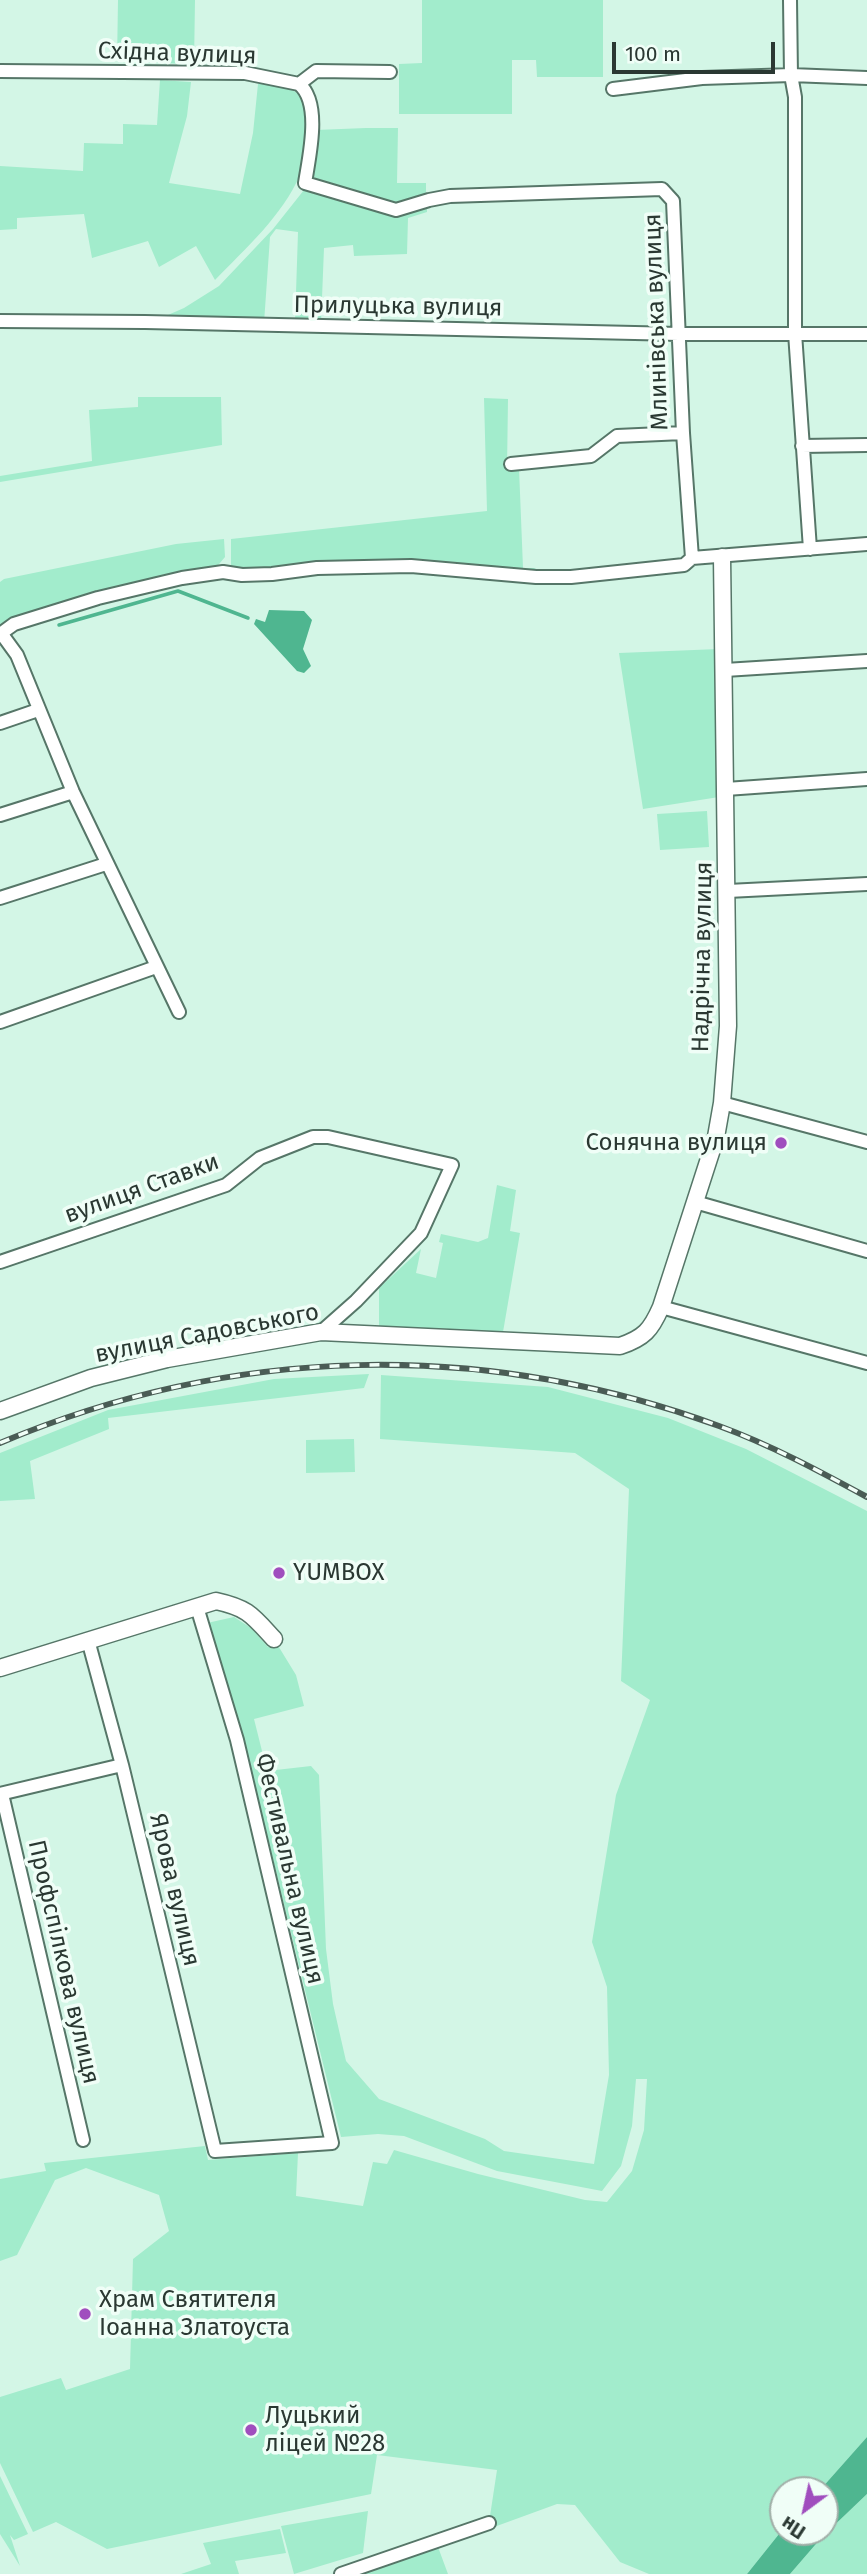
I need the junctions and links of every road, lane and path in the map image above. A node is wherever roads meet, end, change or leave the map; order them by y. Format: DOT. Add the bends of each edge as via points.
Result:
graph roads {
  1 [pos="790,0"];
  2 [pos="0,71"];
  3 [pos="390,72"];
  4 [pos="791,75"];
  5 [pos="867,78"];
  6 [pos="299,84"];
  7 [pos="613,89"];
  8 [pos="0,321"];
  9 [pos="795,333"];
  10 [pos="679,334"];
  11 [pos="867,334"];
  12 [pos="683,433"];
  13 [pos="867,445"];
  14 [pos="802,446"];
  15 [pos="512,464"];
  16 [pos="867,544"];
  17 [pos="810,549"];
  18 [pos="722,557"];
  19 [pos="692,558"];
  20 [pos="1,634"];
  21 [pos="867,661"];
  22 [pos="725,670"];
  23 [pos="38,710"];
  24 [pos="0,723"];
  25 [pos="867,779"];
  26 [pos="726,789"];
  27 [pos="73,792"];
  28 [pos="0,815"];
  29 [pos="106,864"];
  30 [pos="867,884"];
  31 [pos="728,891"];
  32 [pos="0,898"];
  33 [pos="156,967"];
  34 [pos="179,1012"];
  35 [pos="0,1022"];
  36 [pos="722,1103"];
  37 [pos="867,1142"];
  38 [pos="695,1202"];
  39 [pos="867,1251"];
  40 [pos="0,1262"];
  41 [pos="662,1307"];
  42 [pos="321,1332"];
  43 [pos="638,1340"];
  44 [pos="867,1363"];
  45 [pos="0,1411"];
  46 [pos="197,1607"];
  47 [pos="274,1639"];
  48 [pos="89,1640"];
  49 [pos="0,1668"];
  50 [pos="122,1765"];
  51 [pos="1,1794"];
  52 [pos="83,2140"];
  53 [pos="215,2151"];
  54 [pos="489,2523"];
  55 [pos="341,2574"];
  1 -- 4 [label="street"];
  2 -- 6 [label="street, Східна вулиця" via="245,73"];
  3 -- 6 [label="street" via="316,71"];
  4 -- 5 [label="street"];
  4 -- 7 [label="street" via="702,78"];
  4 -- 9 [label="street" via="795,97"];
  6 -- 10 [label="street, Млинівська вулиця" via="307,90 312,109 305,183 396,210 450,196 662,189 673,201"];
  8 -- 10 [label="street, Прилуцька вулиця"];
  9 -- 10 [label="street, Прилуцька вулиця"];
  9 -- 11 [label="street, Прилуцька вулиця"];
  9 -- 14 [label="street"];
  10 -- 12 [label="street, Млинівська вулиця"];
  12 -- 15 [label="street" via="617,436 591,456"];
  12 -- 19 [label="street, Млинівська вулиця"];
  13 -- 14 [label="street"];
  14 -- 17 [label="street"];
  16 -- 17 [label="street"];
  17 -- 18 [label="street"];
  18 -- 19 [label="street"];
  18 -- 22 [label="street, Надрічна вулиця"];
  19 -- 20 [label="street" via="684,565 571,577 411,566 317,568 272,575 223,572 98,598 13,624"];
  20 -- 23 [label="street" via="17,654"];
  21 -- 22 [label="street"];
  22 -- 26 [label="street, Надрічна вулиця"];
  23 -- 24 [label="street"];
  23 -- 27 [label="street"];
  25 -- 26 [label="street"];
  26 -- 31 [label="street, Надрічна вулиця"];
  27 -- 28 [label="street"];
  27 -- 29 [label="street"];
  29 -- 32 [label="street"];
  29 -- 33 [label="street"];
  30 -- 31 [label="street"];
  31 -- 36 [label="street, Надрічна вулиця" via="729,985"];
  33 -- 34 [label="street"];
  33 -- 35 [label="street"];
  36 -- 37 [label="street"];
  36 -- 38 [label="street, Надрічна вулиця"];
  38 -- 39 [label="street"];
  38 -- 41 [label="street, Надрічна вулиця"];
  40 -- 42 [label="street, вулиця Ставки" via="226,1185 260,1158 313,1138 328,1137 452,1165 421,1233"];
  41 -- 43 [label="street, Надрічна вулиця" via="653,1326"];
  41 -- 44 [label="street"];
  42 -- 43 [label="street, вулиця Садовського" via="620,1346"];
  42 -- 45 [label="street, вулиця Садовського" via="167,1359 91,1378"];
  46 -- 47 [label="street" via="216,1601 241,1607"];
  46 -- 48 [label="street"];
  46 -- 53 [label="street, Фестивальна вулиця" via="237,1740 332,2143"];
  48 -- 49 [label="street"];
  48 -- 50 [label="street, Ярова вулиця"];
  50 -- 51 [label="street, Профспілкова вулиця"];
  50 -- 53 [label="street, Ярова вулиця"];
  51 -- 52 [label="street, Профспілкова вулиця"];
  54 -- 55 [label="street"];
}
